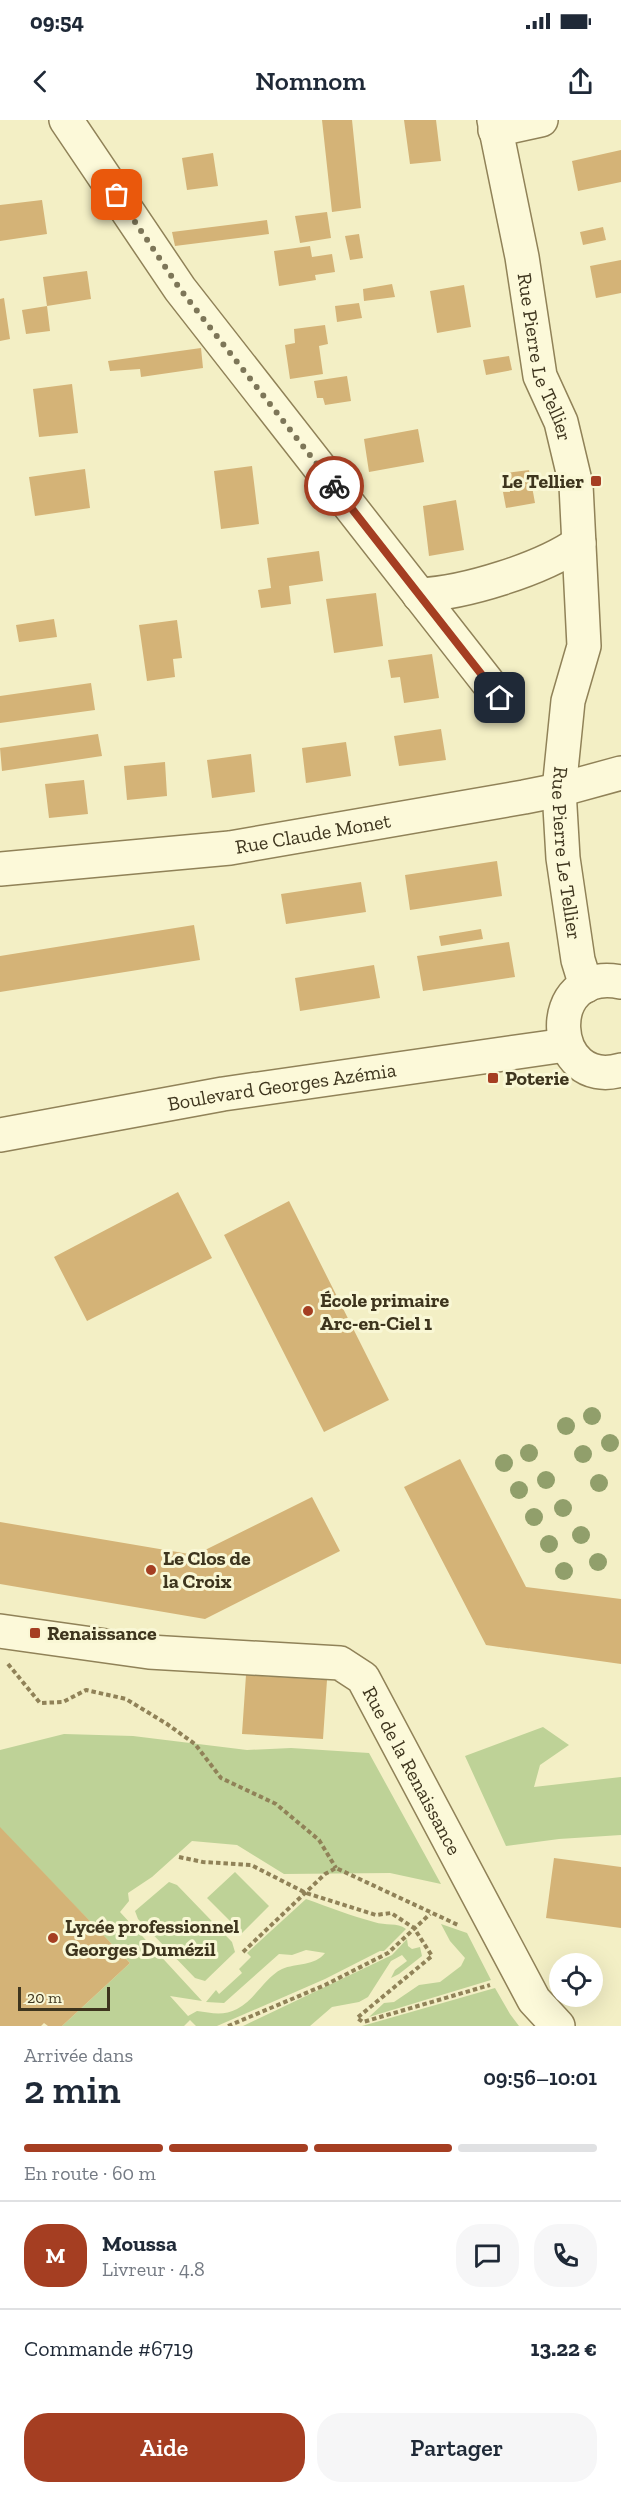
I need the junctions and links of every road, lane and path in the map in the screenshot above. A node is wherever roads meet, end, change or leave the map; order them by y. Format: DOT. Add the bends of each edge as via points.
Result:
graph roads {
  1 [pos="66,120"];
  2 [pos="541,120"];
  3 [pos="495,125"];
  4 [pos="579,543"];
  5 [pos="419,596"];
  6 [pos="500,698"];
  7 [pos="621,773"];
  8 [pos="560,790"];
  9 [pos="0,869"];
  10 [pos="621,982"];
  11 [pos="586,986"];
  12 [pos="566,1045"];
  13 [pos="620,1078"];
  14 [pos="0,1135"];
  15 [pos="0,1631"];
  16 [pos="7,1662"];
  17 [pos="179,1857"];
  18 [pos="336,1868"];
  19 [pos="306,1893"];
  20 [pos="430,1914"];
  21 [pos="460,1926"];
  22 [pos="414,1928"];
  23 [pos="243,1952"];
  24 [pos="497,1983"];
  25 [pos="228,2026"];
  26 [pos="558,2026"];
  1 -- 5 [label="street" via="180,289"];
  2 -- 3 [label="street"];
  3 -- 4 [label="street, Rue Pierre Le Tellier" via="522,257 540,376 561,422 576,485"];
  4 -- 5 [label="street" via="533,568"];
  4 -- 8 [label="street, Rue Pierre Le Tellier" via="584,646 568,701"];
  5 -- 6 [label="street"];
  7 -- 8 [label="street, Rue Claude Monet"];
  8 -- 9 [label="street, Rue Claude Monet" via="230,848"];
  8 -- 11 [label="street, Rue Pierre Le Tellier" via="563,858 578,960"];
  10 -- 11 [label="street" via="607,980"];
  11 -- 12 [label="street" via="569,1001 565,1012 562,1023"];
  12 -- 13 [label="street" via="586,1067"];
  12 -- 14 [label="street, Boulevard Georges Azémia" via="223,1094"];
  15 -- 26 [label="street, Rue de la Renaissance" via="149,1652 340,1663 363,1678 534,2000"];
  16 -- 18 [label="path" via="40,1703 63,1702 86,1690 126,1699 167,1724 195,1744 221,1778 276,1804 319,1840"];
  17 -- 19 [label="path" via="251,1865"];
  18 -- 19 [label="path"];
  18 -- 20 [label="path"];
  19 -- 22 [label="path" via="376,1915 391,1913"];
  19 -- 23 [label="path"];
  20 -- 21 [label="path"];
  20 -- 22 [label="path"];
  22 -- 24 [label="path" via="432,1956 357,2018 363,2022"];
  22 -- 25 [label="path" via="388,1953"];
}
